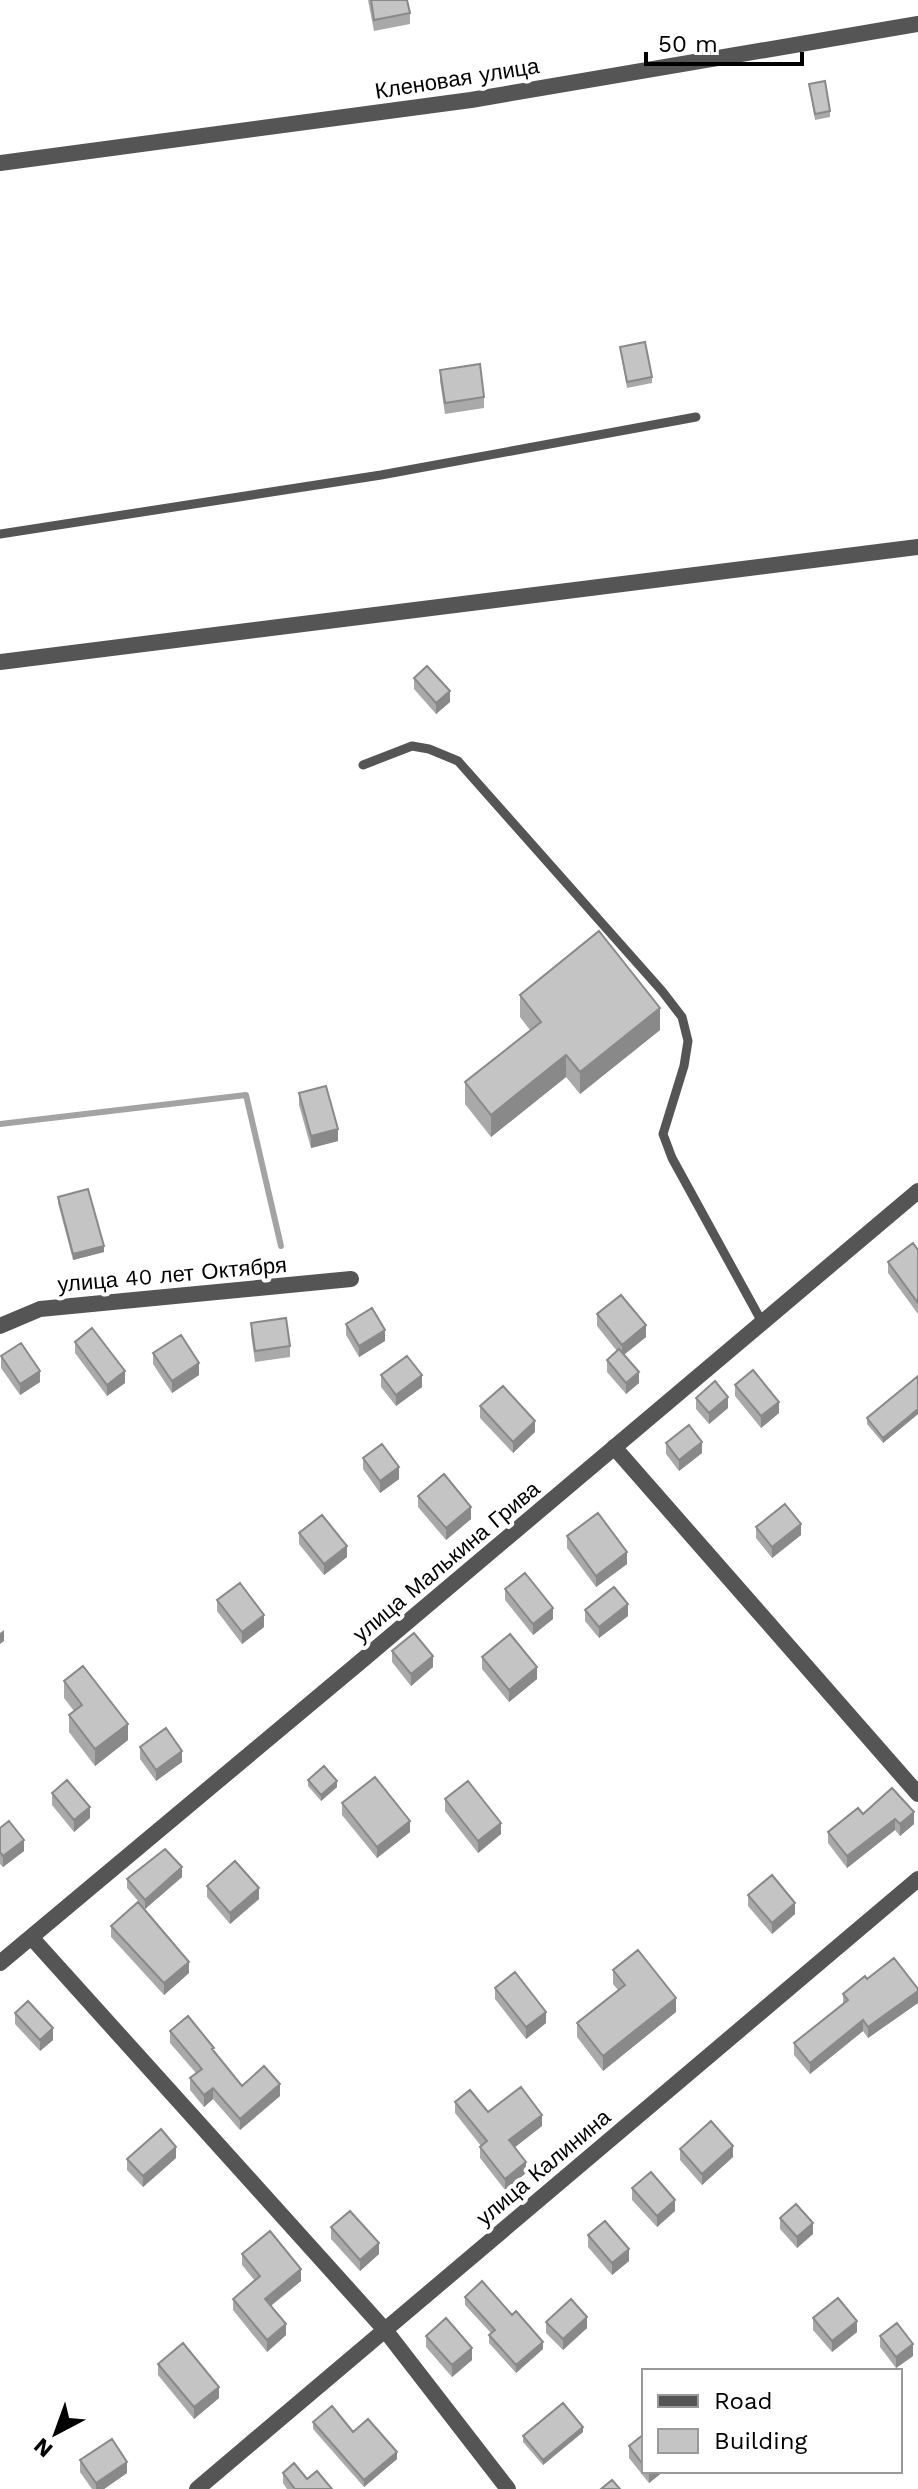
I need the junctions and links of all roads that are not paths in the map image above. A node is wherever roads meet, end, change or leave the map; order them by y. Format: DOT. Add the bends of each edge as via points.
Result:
graph roads {
  1 [pos="918,24"];
  2 [pos="0,163"];
  3 [pos="696,417"];
  4 [pos="0,534"];
  5 [pos="918,547"];
  6 [pos="0,662"];
  7 [pos="363,765"];
  8 [pos="918,1191"];
  9 [pos="351,1279"];
  10 [pos="762,1322"];
  11 [pos="0,1326"];
  12 [pos="614,1447"];
  13 [pos="918,1794"];
  14 [pos="918,1879"];
  15 [pos="31,1937"];
  16 [pos="0,1963"];
  17 [pos="385,2330"];
  18 [pos="197,2489"];
  19 [pos="508,2489"];
  1 -- 2 [label="street, Кленовая улица" via="471,100"];
  3 -- 4 [label="lane" via="381,475"];
  5 -- 6 [label="street"];
  7 -- 10 [label="lane" via="412,746 458,761 682,1017 688,1041 684,1066 663,1134"];
  8 -- 10 [label="street, улица Малькина Грива"];
  9 -- 11 [label="street, улица 40 лет Октября" via="40,1309"];
  10 -- 12 [label="street, улица Малькина Грива"];
  12 -- 13 [label="street"];
  12 -- 15 [label="street, улица Малькина Грива"];
  14 -- 17 [label="street, улица Калинина"];
  15 -- 16 [label="street, улица Малькина Грива"];
  15 -- 17 [label="street"];
  17 -- 18 [label="street, улица Калинина"];
  17 -- 19 [label="street"];
}
